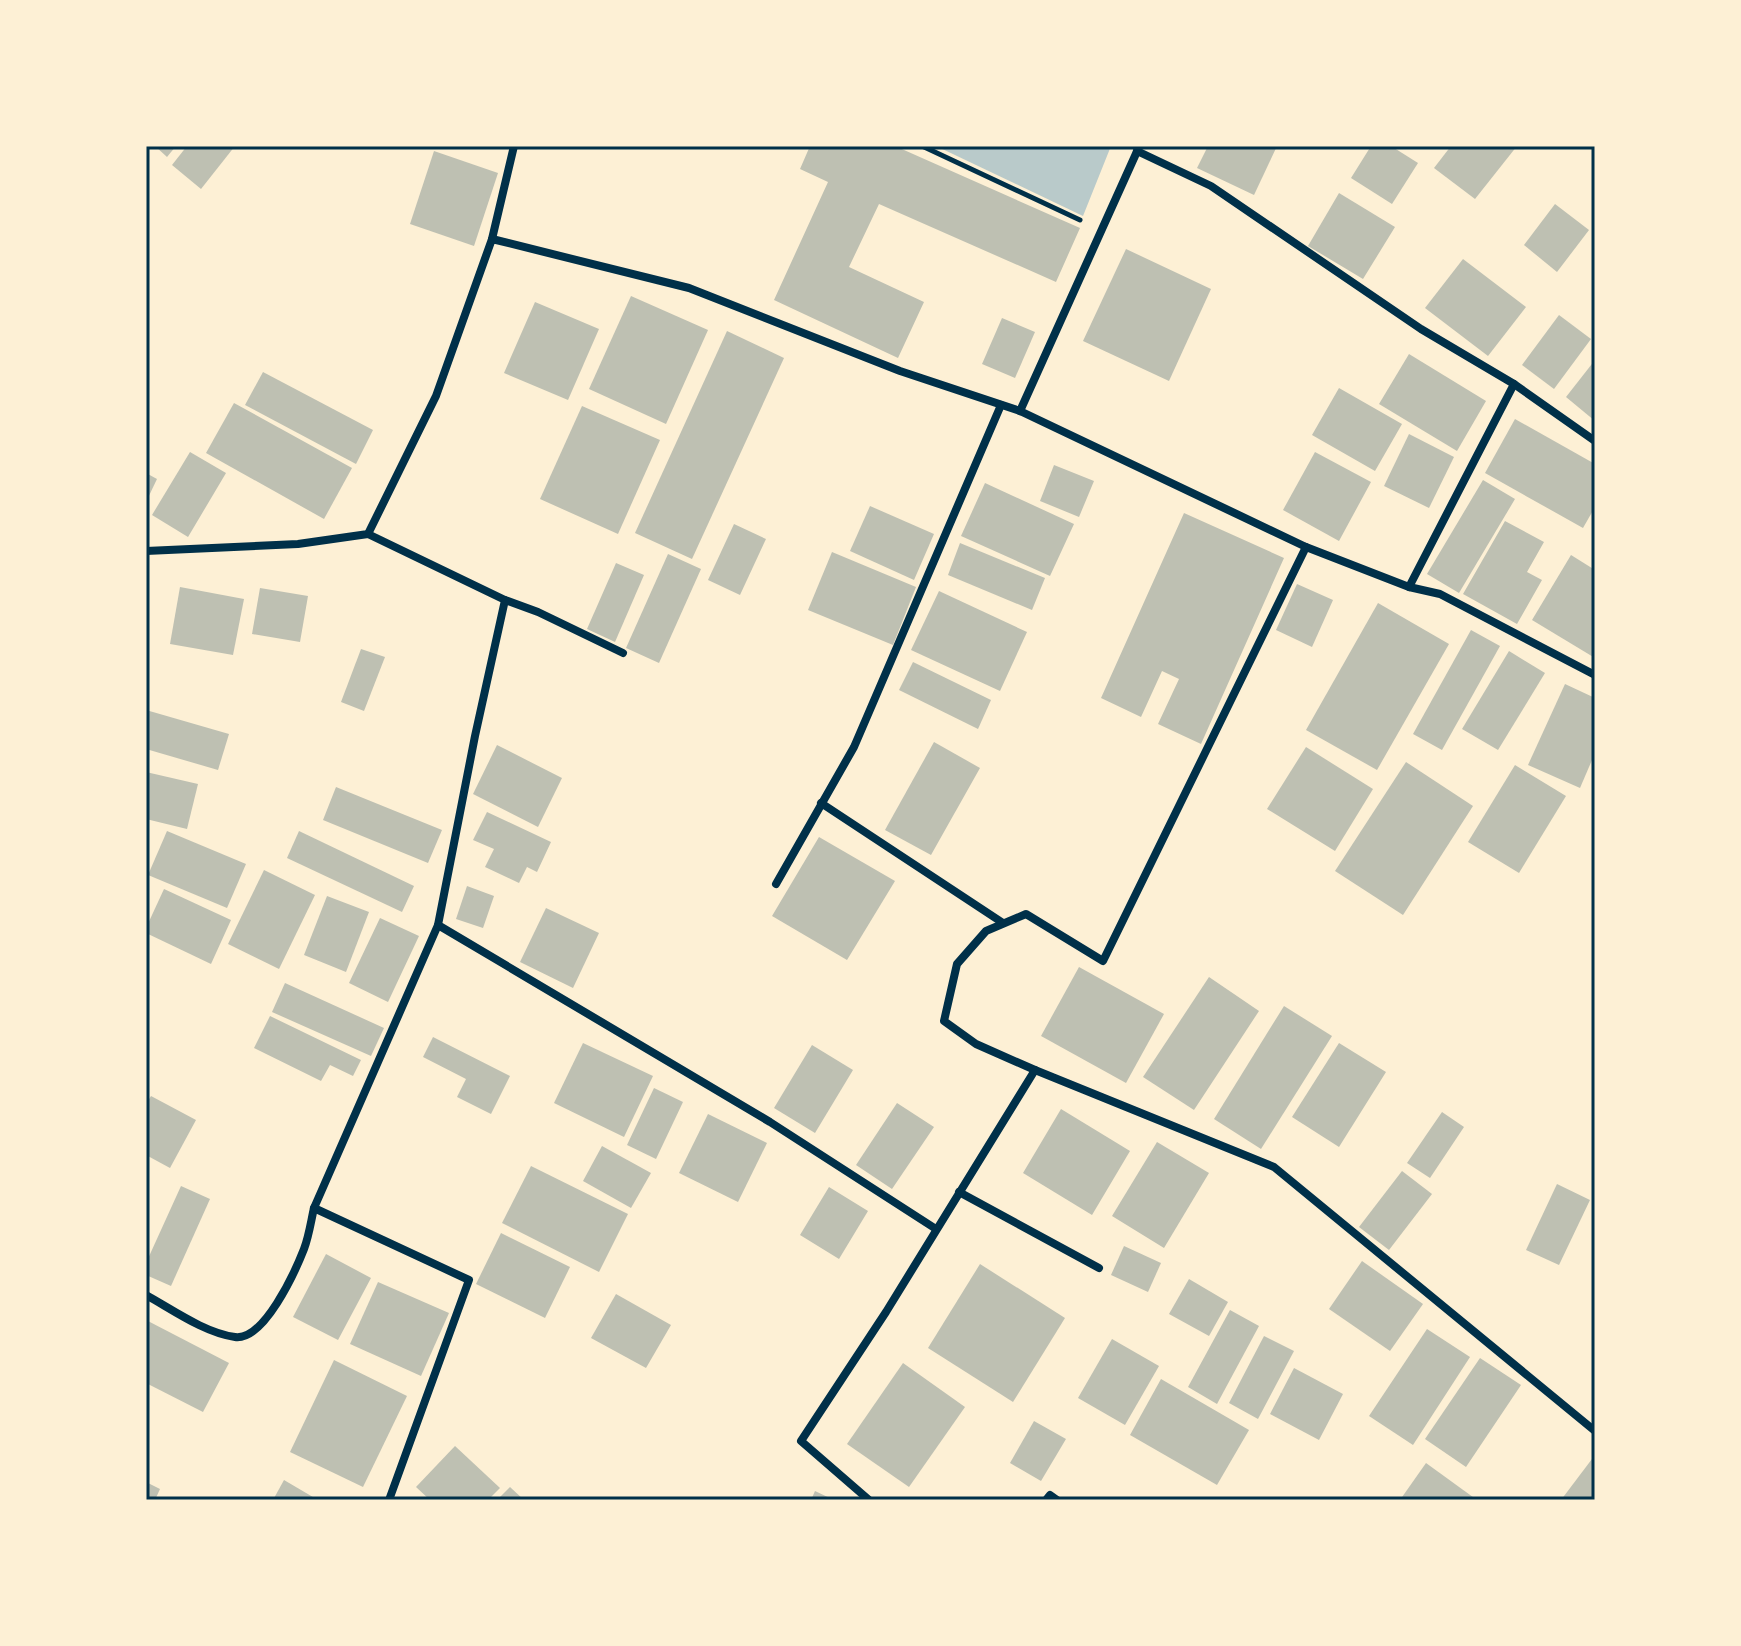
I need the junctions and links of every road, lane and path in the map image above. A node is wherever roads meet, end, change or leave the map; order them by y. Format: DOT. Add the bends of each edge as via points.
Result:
graph roads {
  1 [pos="514,146"];
  2 [pos="922,146"];
  3 [pos="1138,148"];
  4 [pos="1103,230"];
  5 [pos="492,239"];
  6 [pos="1514,384"];
  7 [pos="1001,405"];
  8 [pos="1020,411"];
  9 [pos="1595,441"];
  10 [pos="368,534"];
  11 [pos="1306,547"];
  12 [pos="146,551"];
  13 [pos="1409,587"];
  14 [pos="505,600"];
  15 [pos="623,653"];
  16 [pos="1595,675"];
  17 [pos="821,803"];
  18 [pos="776,884"];
  19 [pos="1003,923"];
  20 [pos="438,925"];
  21 [pos="1035,1070"];
  22 [pos="959,1192"];
  23 [pos="314,1208"];
  24 [pos="936,1229"];
  25 [pos="1099,1268"];
  26 [pos="146,1295"];
  27 [pos="1595,1431"];
  28 [pos="389,1500"];
  29 [pos="869,1500"];
  30 [pos="1046,1500"];
  31 [pos="1057,1500"];
  1 -- 5 [label="street"];
  2 -- 4 [label="path"];
  3 -- 4 [label="street"];
  3 -- 6 [label="street" via="1211,186 1421,329"];
  4 -- 8 [label="street"];
  5 -- 7 [label="street" via="689,288"];
  5 -- 10 [label="street" via="436,396"];
  6 -- 9 [label="street"];
  6 -- 13 [label="street"];
  7 -- 8 [label="street"];
  7 -- 17 [label="street" via="854,747"];
  8 -- 11 [label="street"];
  10 -- 12 [label="street" via="298,544"];
  10 -- 14 [label="street"];
  11 -- 13 [label="street"];
  11 -- 19 [label="street" via="1103,961 1026,914"];
  13 -- 16 [label="street" via="1440,594"];
  14 -- 15 [label="street"];
  14 -- 20 [label="street"];
  17 -- 18 [label="street"];
  17 -- 19 [label="street"];
  19 -- 21 [label="street" via="986,931 957,964 944,1021 976,1044"];
  20 -- 23 [label="street"];
  20 -- 24 [label="street" via="770,1122"];
  21 -- 22 [label="street"];
  21 -- 27 [label="street" via="1274,1167"];
  22 -- 24 [label="street"];
  22 -- 25 [label="street"];
  23 -- 26 [label="street" via="292,1278 258,1330 245,1337 220,1333"];
  23 -- 28 [label="street" via="469,1280"];
  24 -- 29 [label="street" via="801,1441"];
  30 -- 31 [label="street" via="1050,1495"];
}
